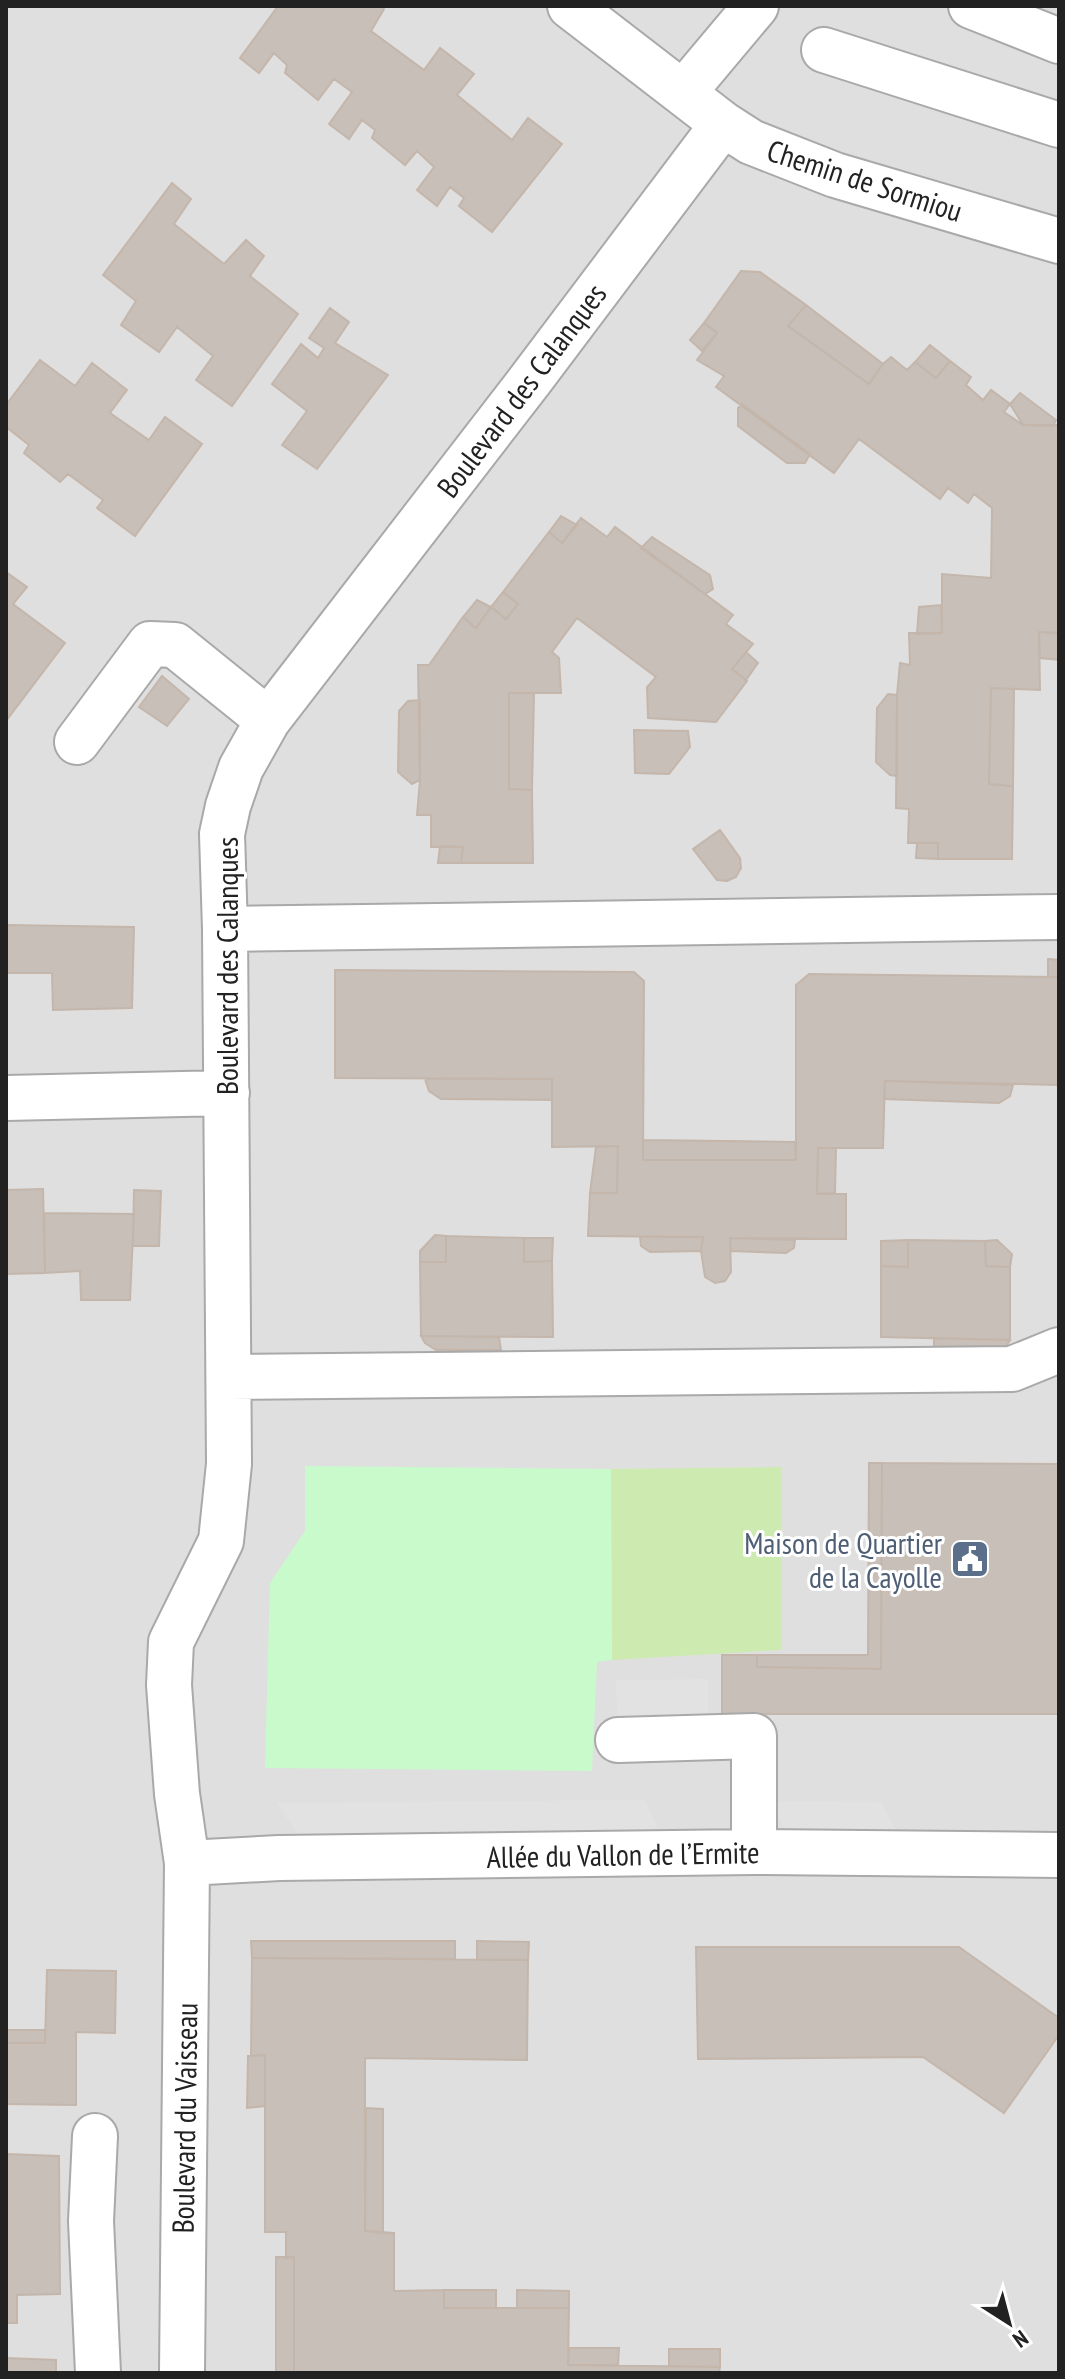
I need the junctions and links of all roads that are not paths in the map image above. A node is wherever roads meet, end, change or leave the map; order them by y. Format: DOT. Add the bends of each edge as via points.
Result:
graph roads {
  1 [pos="570,6"];
  2 [pos="756,6"];
  3 [pos="971,6"];
  4 [pos="1059,41"];
  5 [pos="824,50"];
  6 [pos="683,93"];
  7 [pos="723,124"];
  8 [pos="1059,125"];
  9 [pos="1059,241"];
  10 [pos="268,720"];
  11 [pos="77,742"];
  12 [pos="1059,917"];
  13 [pos="225,929"];
  14 [pos="227,1093"];
  15 [pos="6,1098"];
  16 [pos="1059,1350"];
  17 [pos="229,1377"];
  18 [pos="618,1740"];
  19 [pos="754,1852"];
  20 [pos="1059,1855"];
  21 [pos="187,1863"];
  22 [pos="95,2136"];
  23 [pos="98,2373"];
  24 [pos="182,2373"];
  1 -- 6 [label="street, Chemin de Sormiou"];
  2 -- 6 [label="street"];
  3 -- 4 [label="street"];
  5 -- 8 [label="street"];
  6 -- 7 [label="street, Chemin de Sormiou"];
  7 -- 9 [label="street, Chemin de Sormiou" via="788,159"];
  7 -- 10 [label="street, Boulevard des Calanques"];
  10 -- 11 [label="street" via="175,645 150,644"];
  10 -- 13 [label="street, Boulevard des Calanques" via="241,768 222,834"];
  12 -- 13 [label="street"];
  13 -- 14 [label="street, Boulevard des Calanques"];
  14 -- 15 [label="street"];
  14 -- 17 [label="street, Boulevard des Calanques"];
  16 -- 17 [label="street" via="1012,1369"];
  17 -- 21 [label="street, Boulevard des Calanques" via="221,1541 171,1642 169,1685"];
  18 -- 19 [label="street" via="754,1736"];
  19 -- 20 [label="street, Allée du Vallon de l’Ermite"];
  19 -- 21 [label="street, Allée du Vallon de l’Ermite"];
  21 -- 24 [label="street, Boulevard du Vaisseau"];
  22 -- 23 [label="street" via="91,2221"];
}
